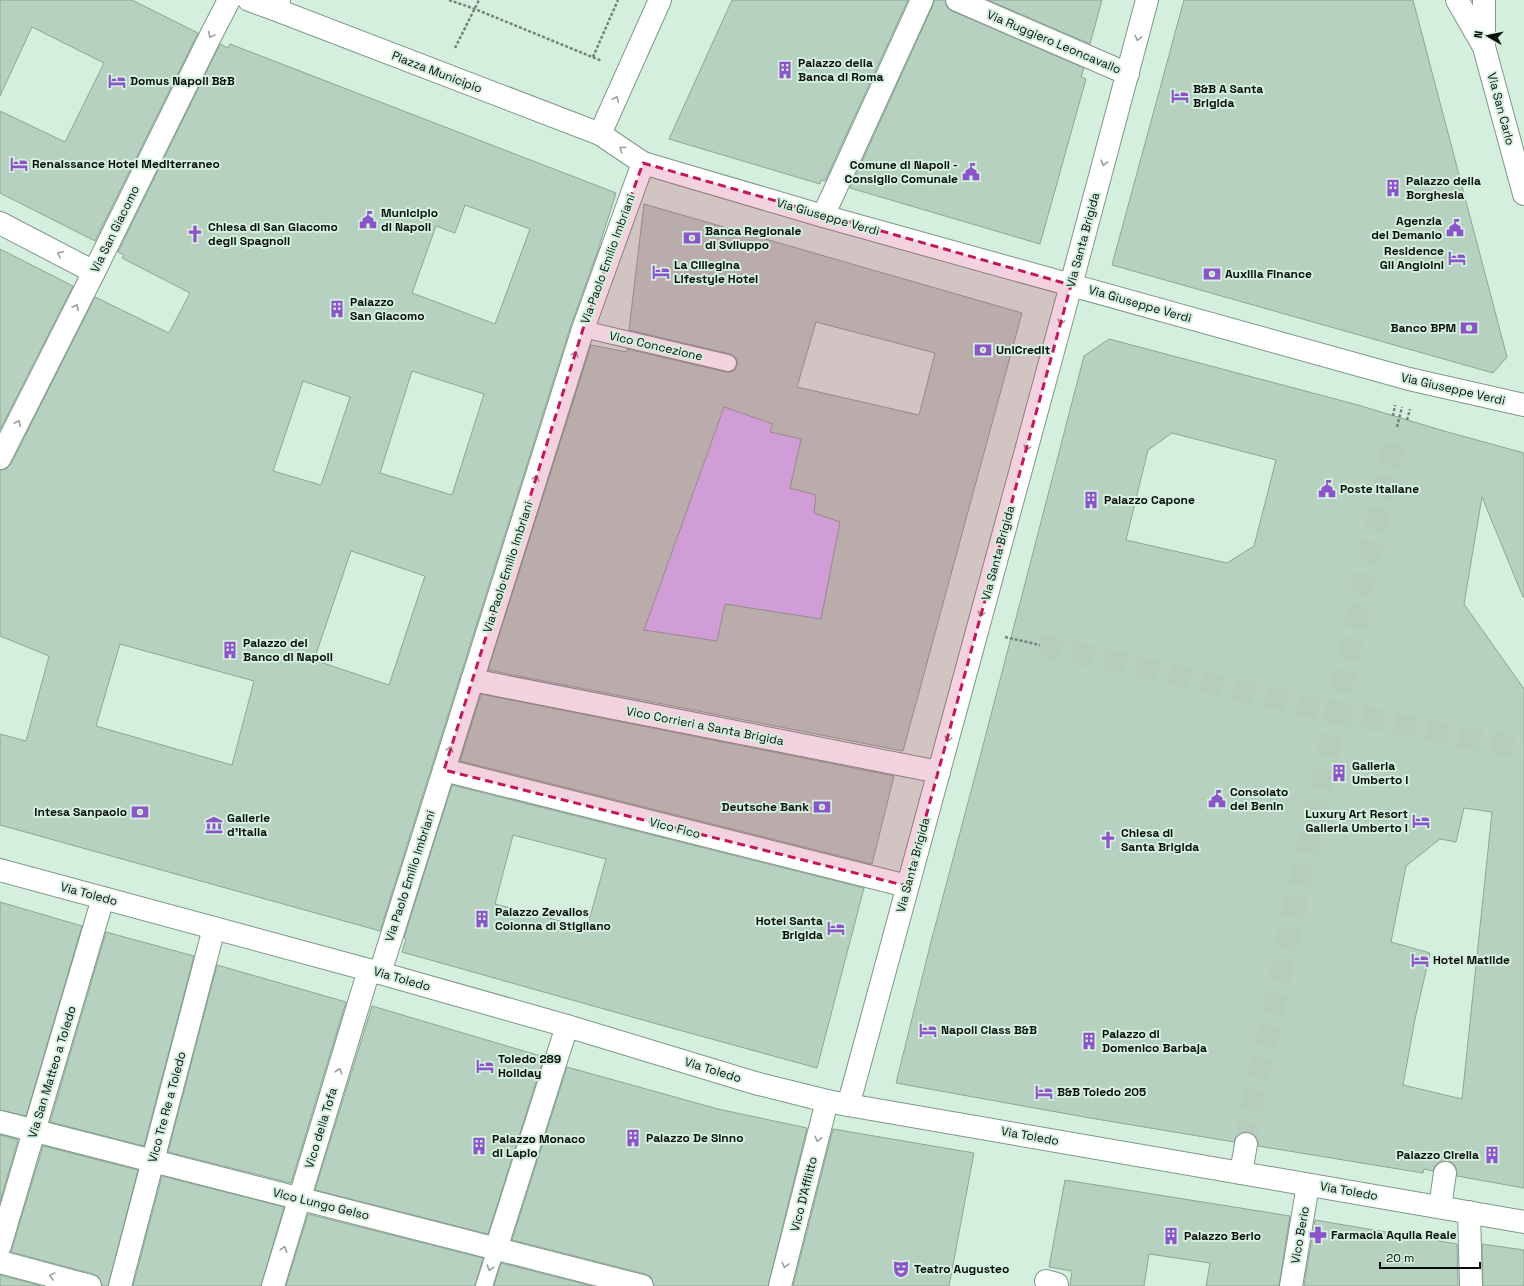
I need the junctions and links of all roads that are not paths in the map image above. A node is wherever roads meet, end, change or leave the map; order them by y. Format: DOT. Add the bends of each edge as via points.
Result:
graph roads {
  1 [pos="229,0"];
  2 [pos="249,0"];
  3 [pos="660,0"];
  4 [pos="922,0"];
  5 [pos="957,0"];
  6 [pos="1147,0"];
  7 [pos="1457,0"];
  8 [pos="1484,0"];
  9 [pos="277,5"];
  10 [pos="1484,47"];
  11 [pos="1128,74"];
  12 [pos="600,134"];
  13 [pos="643,163"];
  14 [pos="1524,194"];
  15 [pos="823,216"];
  16 [pos="0,223"];
  17 [pos="94,272"];
  18 [pos="1072,285"];
  19 [pos="583,329"];
  20 [pos="728,363"];
  21 [pos="1524,405"];
  22 [pos="0,458"];
  23 [pos="472,680"];
  24 [pos="444,770"];
  25 [pos="939,772"];
  26 [pos="0,870"];
  27 [pos="907,886"];
  28 [pos="103,898"];
  29 [pos="214,928"];
  30 [pos="375,971"];
  31 [pos="567,1026"];
  32 [pos="838,1103"];
  33 [pos="0,1122"];
  34 [pos="34,1130"];
  35 [pos="1246,1144"];
  36 [pos="153,1161"];
  37 [pos="1241,1173"];
  38 [pos="1445,1173"];
  39 [pos="1308,1184"];
  40 [pos="300,1199"];
  41 [pos="1440,1207"];
  42 [pos="1469,1212"];
  43 [pos="1524,1222"];
  44 [pos="0,1246"];
  45 [pos="496,1249"];
  46 [pos="0,1262"];
  47 [pos="90,1286"];
  48 [pos="120,1286"];
  49 [pos="273,1286"];
  50 [pos="484,1286"];
  51 [pos="642,1286"];
  52 [pos="780,1286"];
  53 [pos="1292,1286"];
  54 [pos="1471,1286"];
  1 -- 17 [label="street, Via San Giacomo, one-way"];
  2 -- 9 [label="street, Piazza Municipio"];
  12 -- 3 [label="street, one-way"];
  4 -- 15 [label="street"];
  5 -- 11 [label="street, Via Ruggiero Leoncavallo"];
  6 -- 11 [label="street, Via Santa Brigida, one-way"];
  7 -- 10 [label="street, Via San Carlo"];
  8 -- 10 [label="street, Via San Carlo"];
  9 -- 12 [label="street, Piazza Municipio" via="442,74"];
  10 -- 14 [label="street, Via San Carlo"];
  11 -- 18 [label="street, Via Santa Brigida, one-way"];
  13 -- 12 [label="street, Piazza Municipio, one-way"];
  13 -- 15 [label="street, Via Giuseppe Verdi"];
  13 -- 19 [label="street, Via Paolo Emilio Imbriani"];
  15 -- 18 [label="street, Via Giuseppe Verdi"];
  17 -- 16 [label="street, one-way"];
  22 -- 17 [label="street, Via San Giacomo, one-way"];
  18 -- 21 [label="street, Via Giuseppe Verdi" via="1417,381"];
  18 -- 25 [label="street, Via Santa Brigida, one-way"];
  19 -- 20 [label="lane, Vico Concezione"];
  23 -- 19 [label="street, Via Paolo Emilio Imbriani, one-way"];
  24 -- 23 [label="street, Via Paolo Emilio Imbriani, one-way"];
  23 -- 25 [label="street, Vico Corrieri a Santa Brigida"];
  24 -- 27 [label="street, Vico Fico"];
  24 -- 30 [label="street, Via Paolo Emilio Imbriani"];
  25 -- 27 [label="street, Via Santa Brigida"];
  26 -- 28 [label="street, Via Toledo"];
  27 -- 32 [label="street, Via Santa Brigida"];
  28 -- 29 [label="street, Via Toledo"];
  28 -- 34 [label="street, Via San Matteo a Toledo"];
  29 -- 30 [label="street, Via Toledo"];
  29 -- 36 [label="street, Vico Tre Re a Toledo"];
  30 -- 31 [label="street, Via Toledo"];
  40 -- 30 [label="street, Vico della Tofa, one-way"];
  31 -- 32 [label="street, Via Toledo" via="754,1083"];
  31 -- 45 [label="street"];
  32 -- 37 [label="street, Via Toledo"];
  32 -- 52 [label="street, Vico D'Afflitto, one-way"];
  33 -- 34 [label="street, Vico Lungo Gelso"];
  34 -- 36 [label="street, Vico Lungo Gelso"];
  34 -- 44 [label="street, Via San Matteo a Toledo"];
  35 -- 37 [label="street"];
  36 -- 40 [label="street, Vico Lungo Gelso"];
  36 -- 48 [label="street, Vico Tre Re a Toledo"];
  37 -- 39 [label="street, Via Toledo"];
  38 -- 41 [label="street"];
  39 -- 41 [label="street, Via Toledo"];
  39 -- 53 [label="street, Vico Berio"];
  40 -- 45 [label="street, Vico Lungo Gelso"];
  49 -- 40 [label="street, Vico della Tofa, one-way"];
  41 -- 42 [label="street, Via Toledo"];
  42 -- 43 [label="street, Via Toledo"];
  42 -- 54 [label="street"];
  45 -- 50 [label="lane, one-way"];
  45 -- 51 [label="street, Vico Lungo Gelso"];
  47 -- 46 [label="street, one-way"];
}
